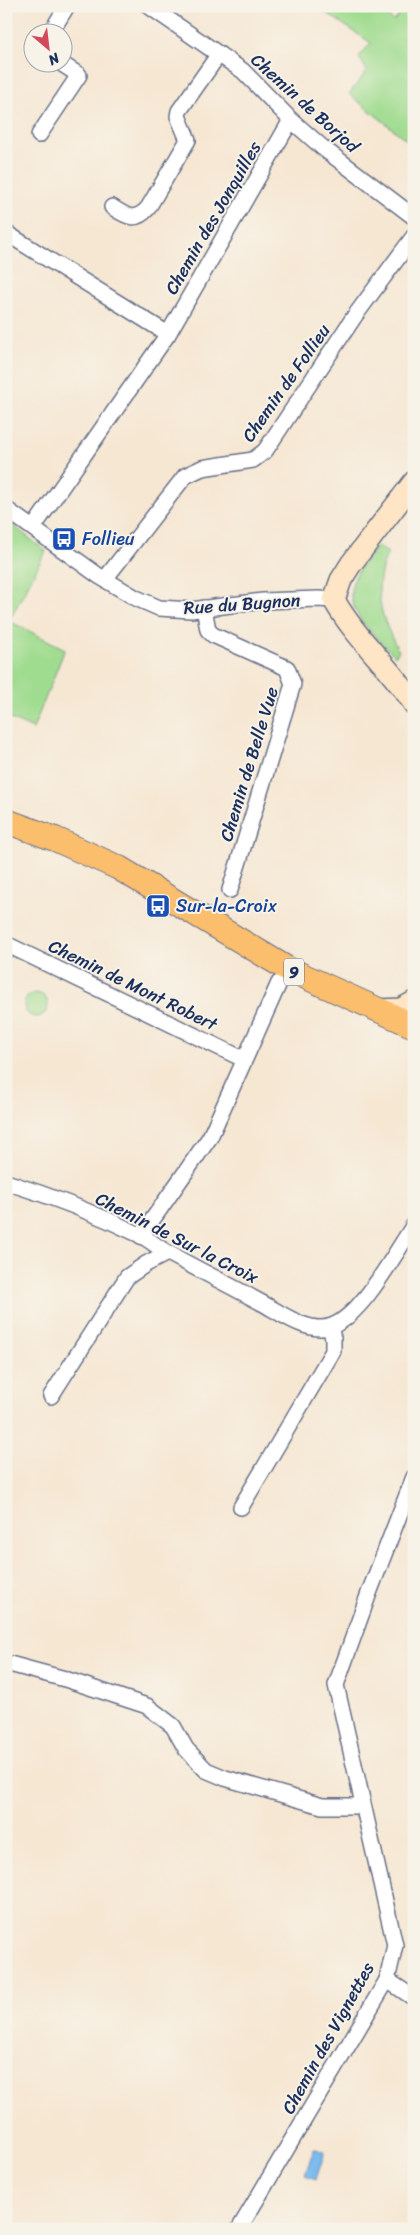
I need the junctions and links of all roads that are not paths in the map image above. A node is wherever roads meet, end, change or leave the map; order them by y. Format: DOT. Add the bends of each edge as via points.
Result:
graph roads {
  1 [pos="67,6"];
  2 [pos="148,6"];
  3 [pos="57,22"];
  4 [pos="219,54"];
  5 [pos="72,71"];
  6 [pos="290,120"];
  7 [pos="39,135"];
  8 [pos="112,207"];
  9 [pos="414,217"];
  10 [pos="6,233"];
  11 [pos="414,236"];
  12 [pos="168,334"];
  13 [pos="414,482"];
  14 [pos="6,509"];
  15 [pos="33,528"];
  16 [pos="106,579"];
  17 [pos="334,600"];
  18 [pos="204,608"];
  19 [pos="414,704"];
  20 [pos="6,821"];
  21 [pos="230,890"];
  22 [pos="6,944"];
  23 [pos="278,983"];
  24 [pos="414,1002"];
  25 [pos="378,1010"];
  26 [pos="414,1026"];
  27 [pos="243,1059"];
  28 [pos="6,1182"];
  29 [pos="414,1225"];
  30 [pos="141,1236"];
  31 [pos="167,1252"];
  32 [pos="330,1327"];
  33 [pos="51,1396"];
  34 [pos="414,1477"];
  35 [pos="241,1507"];
  36 [pos="6,1663"];
  37 [pos="363,1806"];
  38 [pos="387,1980"];
  39 [pos="414,1998"];
  40 [pos="239,2229"];
  1 -- 3 [label="street"];
  2 -- 4 [label="street, Chemin de Borjod"];
  4 -- 6 [label="street, Chemin de Borjod" via="243,71"];
  4 -- 8 [label="street" via="179,111 188,140 148,208 128,218"];
  5 -- 7 [label="street" via="78,75"];
  6 -- 9 [label="street, Chemin de Borjod"];
  6 -- 12 [label="street, Chemin des Jonquilles"];
  10 -- 12 [label="street"];
  11 -- 16 [label="street, Chemin de Follieu" via="354,317 265,451 253,460 202,468 185,476"];
  12 -- 15 [label="street, Chemin des Jonquilles"];
  13 -- 17 [label="street" via="351,564"];
  14 -- 15 [label="street, Rue du Bugnon"];
  15 -- 16 [label="street, Rue du Bugnon"];
  16 -- 18 [label="street, Rue du Bugnon" via="159,608"];
  17 -- 18 [label="street, Rue du Bugnon" via="263,601"];
  17 -- 19 [label="street" via="347,622"];
  18 -- 21 [label="street, Chemin de Belle Vue" via="208,630 287,668 293,684"];
  20 -- 25 [label="main road, 9" via="118,868 286,968"];
  22 -- 27 [label="street, Chemin de Mont Robert"];
  23 -- 27 [label="street"];
  24 -- 25 [label="street" via="401,1009"];
  25 -- 26 [label="main road, 9"];
  27 -- 30 [label="street" via="210,1137"];
  28 -- 30 [label="street, Chemin de Sur la Croix" via="85,1210"];
  29 -- 32 [label="street" via="365,1298 350,1315"];
  30 -- 31 [label="street, Chemin de Sur la Croix"];
  31 -- 32 [label="street, Chemin de Sur la Croix" via="303,1324 315,1328"];
  31 -- 33 [label="street" via="127,1277"];
  32 -- 35 [label="street" via="333,1351"];
  34 -- 37 [label="street, Chemin des Vignettes" via="336,1686"];
  36 -- 37 [label="street" via="147,1706 174,1726 182,1744 206,1770 225,1778 322,1806"];
  37 -- 38 [label="street, Chemin des Vignettes" via="395,1945"];
  38 -- 39 [label="street"];
  38 -- 40 [label="street, Chemin des Vignettes"];
}
